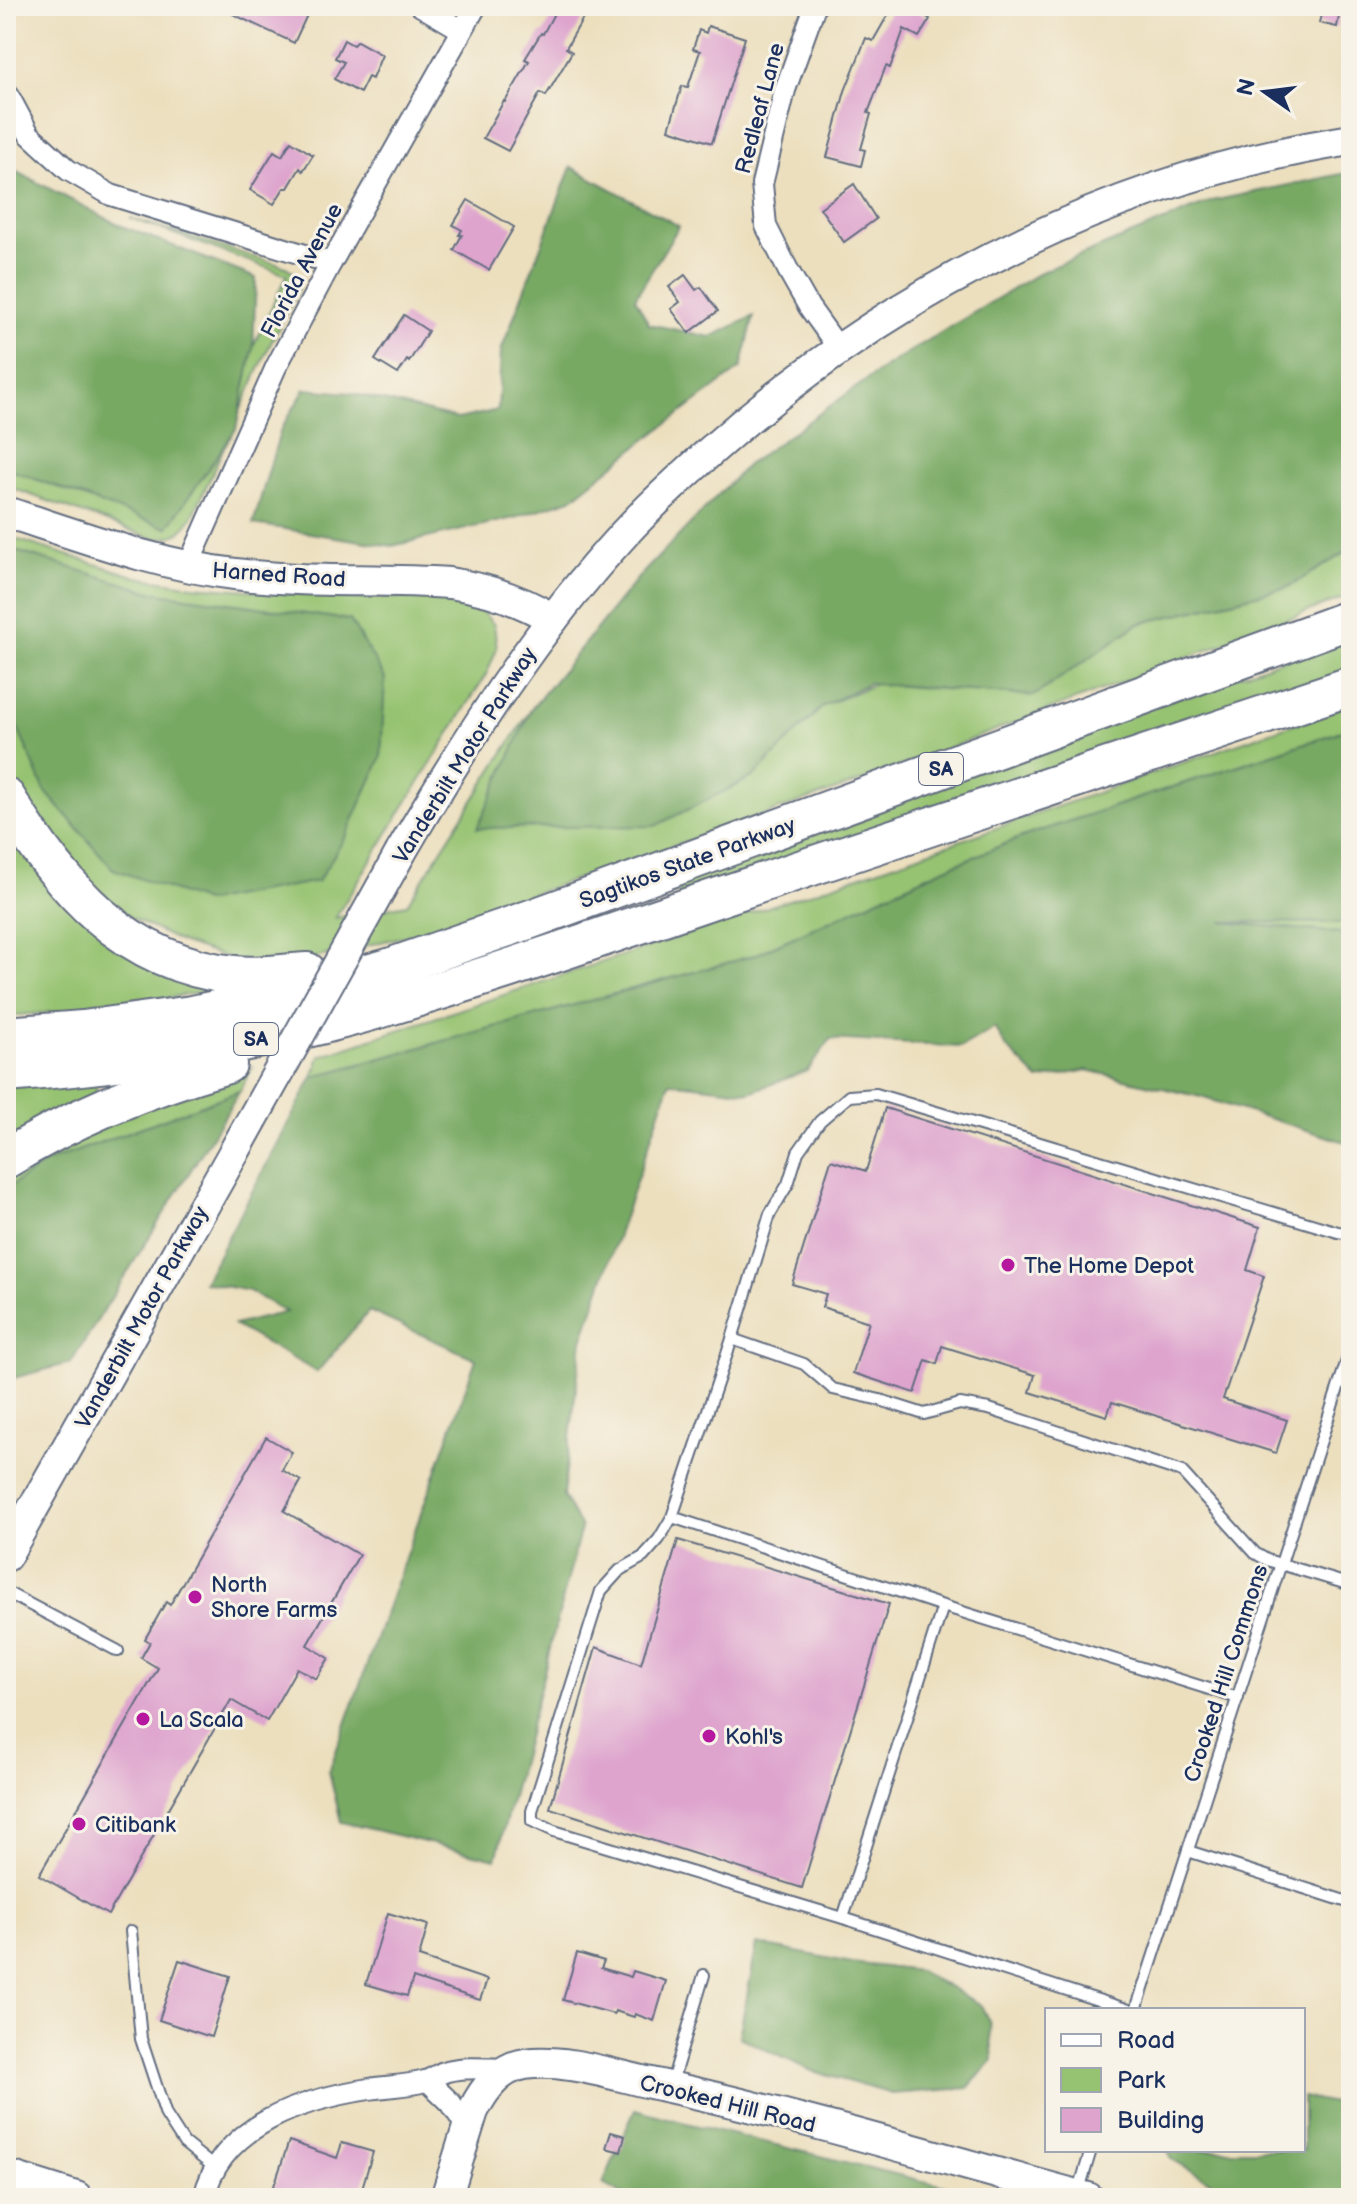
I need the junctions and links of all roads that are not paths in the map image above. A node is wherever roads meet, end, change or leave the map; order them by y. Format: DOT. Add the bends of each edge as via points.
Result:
graph roads {
  1 [pos="421,6"];
  2 [pos="476,6"];
  3 [pos="815,6"];
  4 [pos="462,30"];
  5 [pos="6,91"];
  6 [pos="1351,140"];
  7 [pos="331,263"];
  8 [pos="839,349"];
  9 [pos="6,512"];
  10 [pos="188,566"];
  11 [pos="553,619"];
  12 [pos="1351,619"];
  13 [pos="1351,686"];
  14 [pos="6,798"];
  15 [pos="389,968"];
  16 [pos="499,971"];
  17 [pos="6,1036"];
  18 [pos="6,1073"];
  19 [pos="6,1159"];
  20 [pos="1351,1234"];
  21 [pos="732,1339"];
  22 [pos="1351,1348"];
  23 [pos="672,1517"];
  24 [pos="6,1556"];
  25 [pos="1281,1565"];
  26 [pos="1351,1585"];
  27 [pos="6,1592"];
  28 [pos="943,1606"];
  29 [pos="118,1651"];
  30 [pos="1238,1698"];
  31 [pos="1188,1851"];
  32 [pos="1351,1903"];
  33 [pos="843,1918"];
  34 [pos="131,1931"];
  35 [pos="704,1975"];
  36 [pos="1123,2008"];
  37 [pos="1137,2008"];
  38 [pos="509,2069"];
  39 [pos="428,2081"];
  40 [pos="671,2087"];
  41 [pos="467,2128"];
  42 [pos="1091,2152"];
  43 [pos="215,2168"];
  44 [pos="6,2176"];
  45 [pos="1082,2197"];
  46 [pos="76,2198"];
  47 [pos="204,2198"];
  48 [pos="446,2198"];
  1 -- 4 [label="street"];
  2 -- 4 [label="street, Florida Avenue"];
  3 -- 8 [label="street, Redleaf Lane" via="785,90 762,184 766,226 809,307"];
  4 -- 7 [label="street, Florida Avenue"];
  5 -- 7 [label="street" via="29,134 68,170 111,195"];
  6 -- 8 [label="main road, Vanderbilt Motor Parkway" via="1204,174 1057,226 948,280"];
  7 -- 10 [label="street, Florida Avenue" via="276,367"];
  8 -- 11 [label="main road, Vanderbilt Motor Parkway" via="682,476"];
  9 -- 10 [label="main road, Harned Road"];
  10 -- 11 [label="main road, Harned Road" via="280,578 461,585 504,596"];
  11 -- 24 [label="main road, Vanderbilt Motor Parkway, bridge" via="478,726 401,852"];
  12 -- 15 [label="highway, Sagtikos State Parkway / SA"];
  13 -- 16 [label="highway, Sagtikos State Parkway / SA"];
  14 -- 15 [label="highway" via="47,861 91,909 170,959 237,976"];
  15 -- 17 [label="highway, Sagtikos State Parkway / SA" via="192,1015"];
  16 -- 18 [label="highway, Sagtikos State Parkway / SA" via="265,1037 130,1060"];
  16 -- 19 [label="highway" via="402,1018 223,1065 142,1094"];
  20 -- 21 [label="lane" via="876,1094 849,1096 820,1121 798,1152 788,1184 770,1214"];
  21 -- 23 [label="lane"];
  21 -- 25 [label="lane" via="804,1364 833,1389 924,1414 960,1404 989,1409 1182,1472 1255,1553"];
  22 -- 25 [label="lane, Crooked Hill Commons"];
  23 -- 28 [label="lane"];
  23 -- 33 [label="lane" via="643,1557 620,1570 601,1591 532,1821"];
  25 -- 26 [label="lane"];
  25 -- 30 [label="lane, Crooked Hill Commons"];
  27 -- 29 [label="lane"];
  28 -- 30 [label="lane"];
  28 -- 33 [label="lane"];
  30 -- 31 [label="lane, Crooked Hill Commons"];
  31 -- 32 [label="lane"];
  31 -- 37 [label="lane, Crooked Hill Commons"];
  33 -- 36 [label="lane"];
  34 -- 43 [label="lane" via="141,2039 166,2115 184,2143"];
  35 -- 40 [label="lane"];
  38 -- 39 [label="street" via="447,2071"];
  38 -- 40 [label="main road, Crooked Hill Road" via="554,2064"];
  38 -- 41 [label="main road" via="479,2098"];
  39 -- 41 [label="street"];
  39 -- 43 [label="street" via="349,2093 284,2114 257,2126"];
  40 -- 45 [label="main road, Crooked Hill Road"];
  41 -- 48 [label="main road"];
  42 -- 45 [label="lane"];
  43 -- 47 [label="street"];
  44 -- 46 [label="main road"];
}
